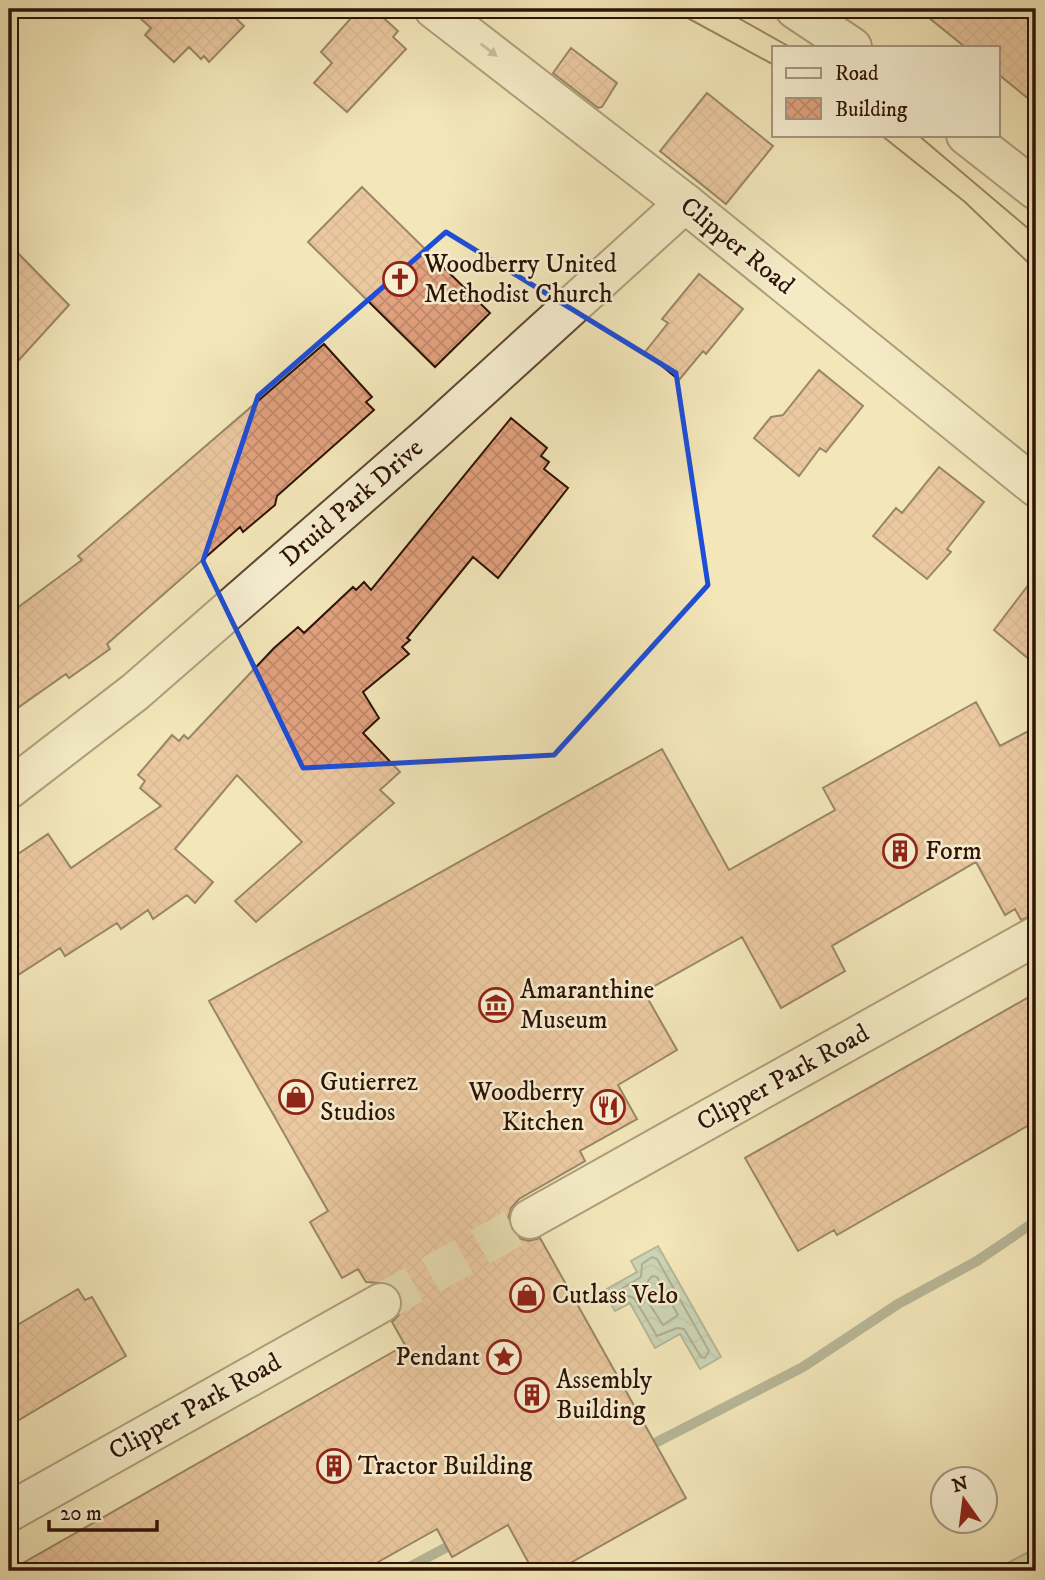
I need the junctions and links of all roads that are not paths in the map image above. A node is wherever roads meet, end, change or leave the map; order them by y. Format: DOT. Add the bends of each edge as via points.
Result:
graph roads {
  1 [pos="434,9"];
  2 [pos="795,9"];
  3 [pos="850,46"];
  4 [pos="967,136"];
  5 [pos="1036,190"];
  6 [pos="685,203"];
  7 [pos="1036,487"];
  8 [pos="9,789"];
  9 [pos="1036,936"];
  10 [pos="530,1219"];
  11 [pos="381,1303"];
  12 [pos="12,1502"];
  1 -- 6 [label="street, Clipper Road, one-way"];
  2 -- 3 [label="street"];
  4 -- 5 [label="street"];
  6 -- 7 [label="street, Clipper Road"];
  6 -- 8 [label="street, Druid Park Drive" via="432,433 146,683"];
  9 -- 10 [label="street, Clipper Park Road"];
  11 -- 12 [label="street, Clipper Park Road"];
}
